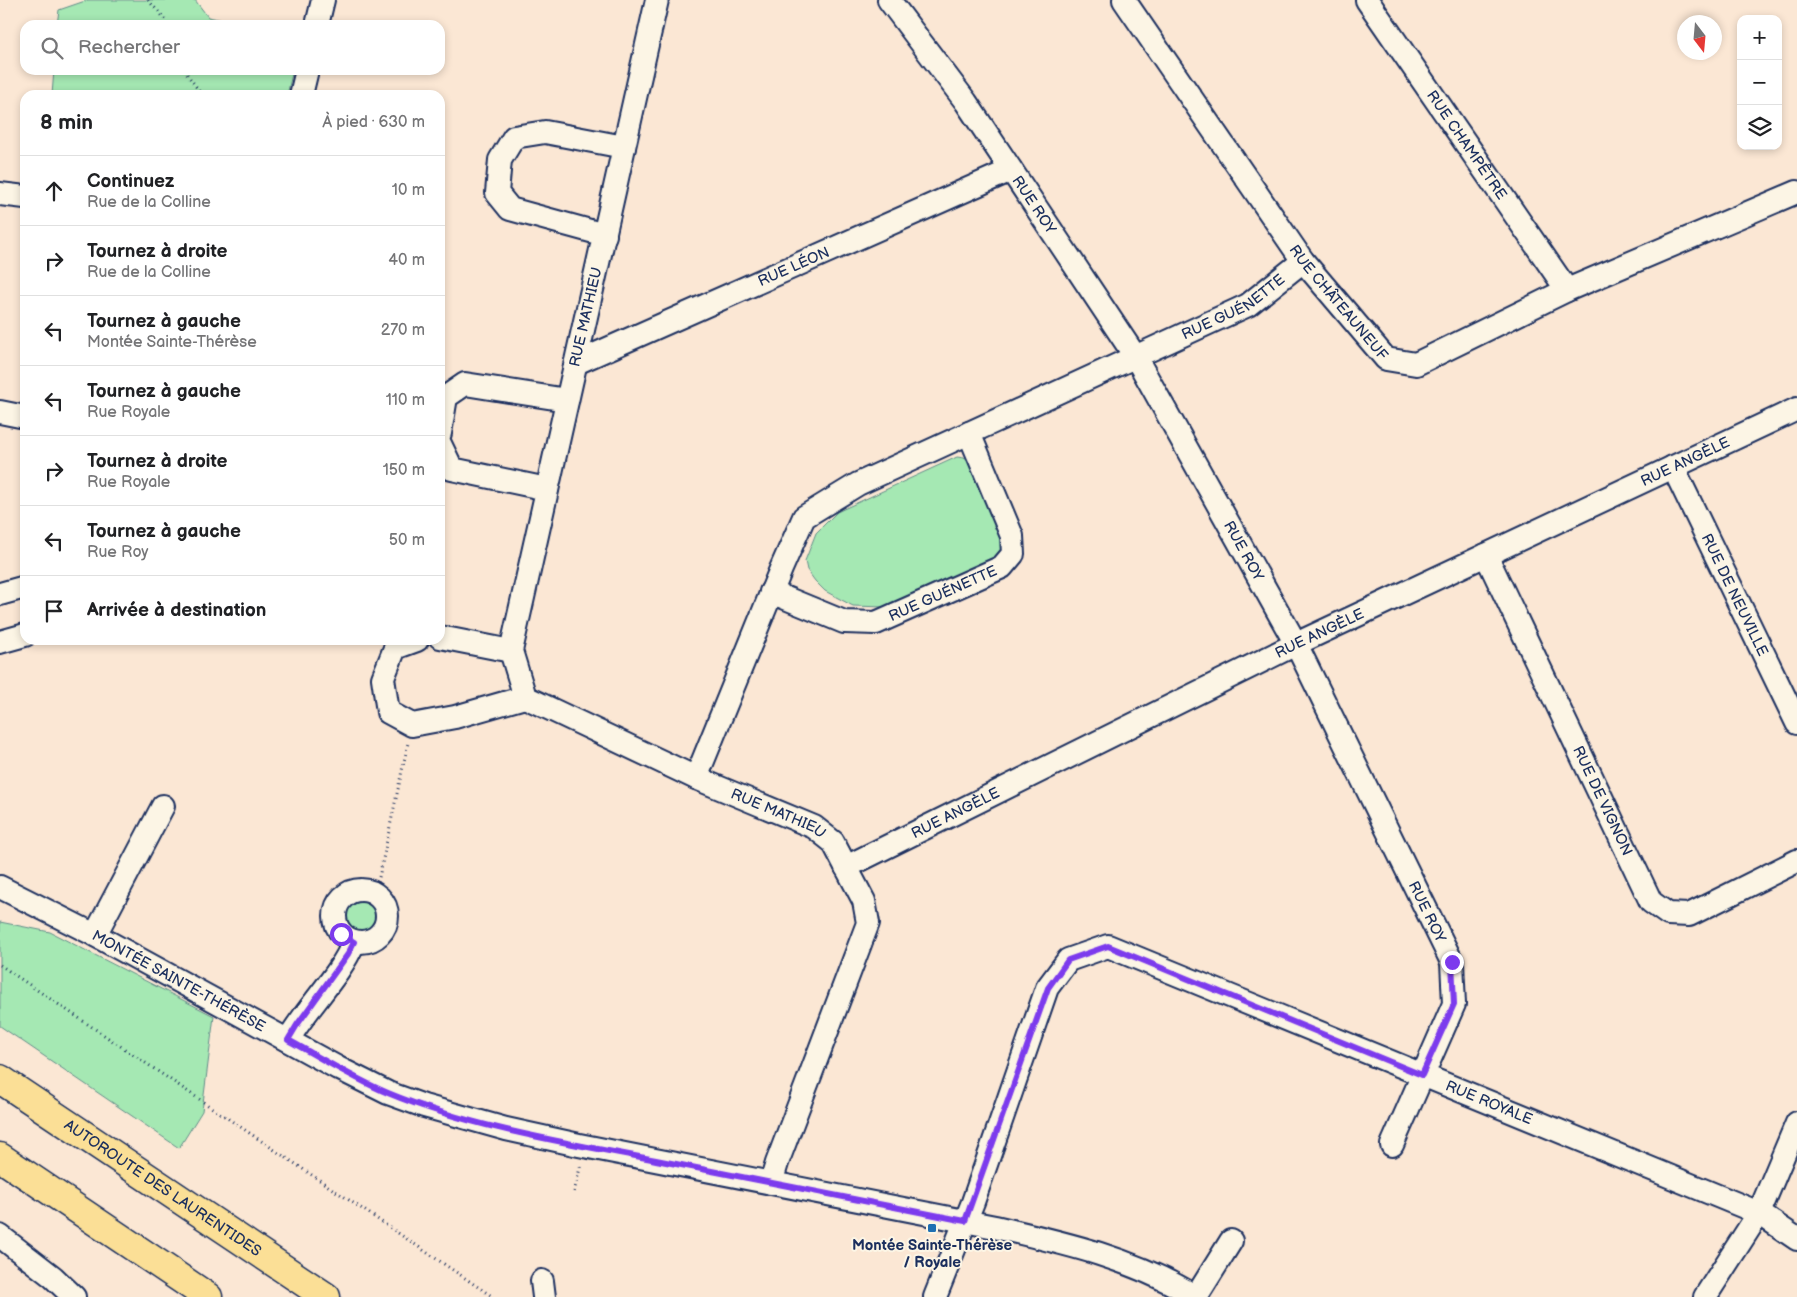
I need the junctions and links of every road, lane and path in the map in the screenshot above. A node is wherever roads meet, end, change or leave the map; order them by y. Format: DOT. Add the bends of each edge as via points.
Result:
graph roads {
  1 [pos="148,0"];
  2 [pos="323,0"];
  3 [pos="657,0"];
  4 [pos="889,0"];
  5 [pos="1124,0"];
  6 [pos="1367,0"];
  7 [pos="166,20"];
  8 [pos="318,20"];
  9 [pos="188,75"];
  10 [pos="306,75"];
  11 [pos="198,90"];
  12 [pos="302,90"];
  13 [pos="624,147"];
  14 [pos="1012,170"];
  15 [pos="1797,192"];
  16 [pos="0,194"];
  17 [pos="20,196"];
  18 [pos="605,235"];
  19 [pos="1303,261"];
  20 [pos="1567,290"];
  21 [pos="1135,356"];
  22 [pos="576,363"];
  23 [pos="568,400"];
  24 [pos="445,402"];
  25 [pos="1797,408"];
  26 [pos="0,412"];
  27 [pos="20,416"];
  28 [pos="969,433"];
  29 [pos="445,454"];
  30 [pos="1673,467"];
  31 [pos="547,489"];
  32 [pos="1486,555"];
  33 [pos="20,588"];
  34 [pos="771,592"];
  35 [pos="0,594"];
  36 [pos="20,636"];
  37 [pos="445,638"];
  38 [pos="0,642"];
  39 [pos="1296,644"];
  40 [pos="403,645"];
  41 [pos="511,651"];
  42 [pos="525,697"];
  43 [pos="1797,723"];
  44 [pos="412,725"];
  45 [pos="696,778"];
  46 [pos="163,806"];
  47 [pos="1797,861"];
  48 [pos="846,867"];
  49 [pos="378,882"];
  50 [pos="0,887"];
  51 [pos="95,935"];
  52 [pos="354,942"];
  53 [pos="0,964"];
  54 [pos="288,1040"];
  55 [pos="1422,1075"];
  56 [pos="0,1078"];
  57 [pos="1797,1123"];
  58 [pos="1392,1145"];
  59 [pos="585,1146"];
  60 [pos="0,1157"];
  61 [pos="771,1183"];
  62 [pos="574,1192"];
  63 [pos="1759,1213"];
  64 [pos="965,1221"];
  65 [pos="0,1236"];
  66 [pos="1797,1240"];
  67 [pos="1231,1241"];
  68 [pos="74,1297"];
  69 [pos="208,1297"];
  70 [pos="326,1297"];
  71 [pos="493,1297"];
  72 [pos="935,1297"];
  73 [pos="1196,1297"];
  74 [pos="1705,1297"];
  1 -- 7 [label="path"];
  2 -- 8 [label="street"];
  3 -- 13 [label="street, RUE MATHIEU"];
  4 -- 14 [label="street, RUE ROY" via="966,102"];
  5 -- 19 [label="street, RUE CHÂTEAUNEUF"];
  6 -- 20 [label="street, RUE CHAMPÊTRE"];
  9 -- 11 [label="path"];
  10 -- 12 [label="street"];
  13 -- 18 [label="street, RUE MATHIEU"];
  13 -- 18 [label="street" via="545,132 514,137 500,160 496,193 510,209"];
  14 -- 21 [label="street, RUE ROY"];
  14 -- 22 [label="street, RUE LÉON"];
  15 -- 20 [label="street, RUE CHÂTEAUNEUF"];
  16 -- 17 [label="street"];
  18 -- 22 [label="street, RUE MATHIEU"];
  19 -- 20 [label="street, RUE CHÂTEAUNEUF" via="1386,359 1416,364"];
  19 -- 21 [label="street, RUE GUÉNETTE" via="1248,305"];
  21 -- 28 [label="street, RUE GUÉNETTE"];
  21 -- 39 [label="street, RUE ROY"];
  22 -- 23 [label="street, RUE MATHIEU"];
  23 -- 24 [label="street" via="465,384 446,396"];
  23 -- 31 [label="street, RUE MATHIEU"];
  25 -- 30 [label="street, RUE ANGÈLE"];
  26 -- 27 [label="street"];
  28 -- 34 [label="street, RUE GUÉNETTE" via="858,484 804,517"];
  28 -- 34 [label="street, RUE GUÉNETTE" via="1012,536 1014,554 1002,567 876,623 844,622"];
  29 -- 31 [label="street" via="452,469"];
  30 -- 32 [label="street, RUE ANGÈLE"];
  30 -- 43 [label="street, RUE DE NEUVILLE"];
  31 -- 41 [label="street, RUE MATHIEU"];
  32 -- 39 [label="street, RUE ANGÈLE"];
  32 -- 47 [label="street, RUE DE VIGNON" via="1651,902 1668,914 1688,915"];
  33 -- 35 [label="street"];
  34 -- 45 [label="street, RUE GUÉNETTE"];
  36 -- 38 [label="street"];
  37 -- 41 [label="street"];
  39 -- 48 [label="street, RUE ANGÈLE"];
  39 -- 55 [label="street, RUE ROY" via="1452,962 1454,1004"];
  40 -- 44 [label="street" via="395,648 384,678 388,712"];
  41 -- 42 [label="street, RUE MATHIEU"];
  42 -- 44 [label="street" via="455,717"];
  42 -- 45 [label="street, RUE MATHIEU"];
  44 -- 49 [label="path"];
  45 -- 48 [label="street, RUE MATHIEU" via="814,827 832,842"];
  46 -- 51 [label="street"];
  48 -- 61 [label="street, RUE MATHIEU" via="864,901 868,923"];
  50 -- 51 [label="street, MONTÉE SAINTE-THÉRÈSE"];
  51 -- 54 [label="street, MONTÉE SAINTE-THÉRÈSE"];
  52 -- 54 [label="street" via="344,962"];
  53 -- 71 [label="path"];
  54 -- 59 [label="street, MONTÉE SAINTE-THÉRÈSE" via="355,1077 415,1103 498,1127"];
  55 -- 58 [label="street, RUE ROY"];
  55 -- 63 [label="street, RUE ROYALE"];
  55 -- 64 [label="street, RUE ROYALE" via="1108,946 1068,960 1048,988"];
  56 -- 70 [label="highway, AUTOROUTE DES LAURENTIDES"];
  57 -- 63 [label="street"];
  59 -- 61 [label="street, MONTÉE SAINTE-THÉRÈSE"];
  59 -- 62 [label="path"];
  60 -- 69 [label="highway"];
  61 -- 64 [label="street, MONTÉE SAINTE-THÉRÈSE"];
  63 -- 66 [label="street, RUE ROYALE"];
  63 -- 74 [label="street"];
  64 -- 72 [label="street, RUE ROYALE"];
  64 -- 73 [label="street, MONTÉE SAINTE-THÉRÈSE" via="1064,1243 1122,1261"];
  65 -- 68 [label="street"];
  67 -- 73 [label="street"];
}
